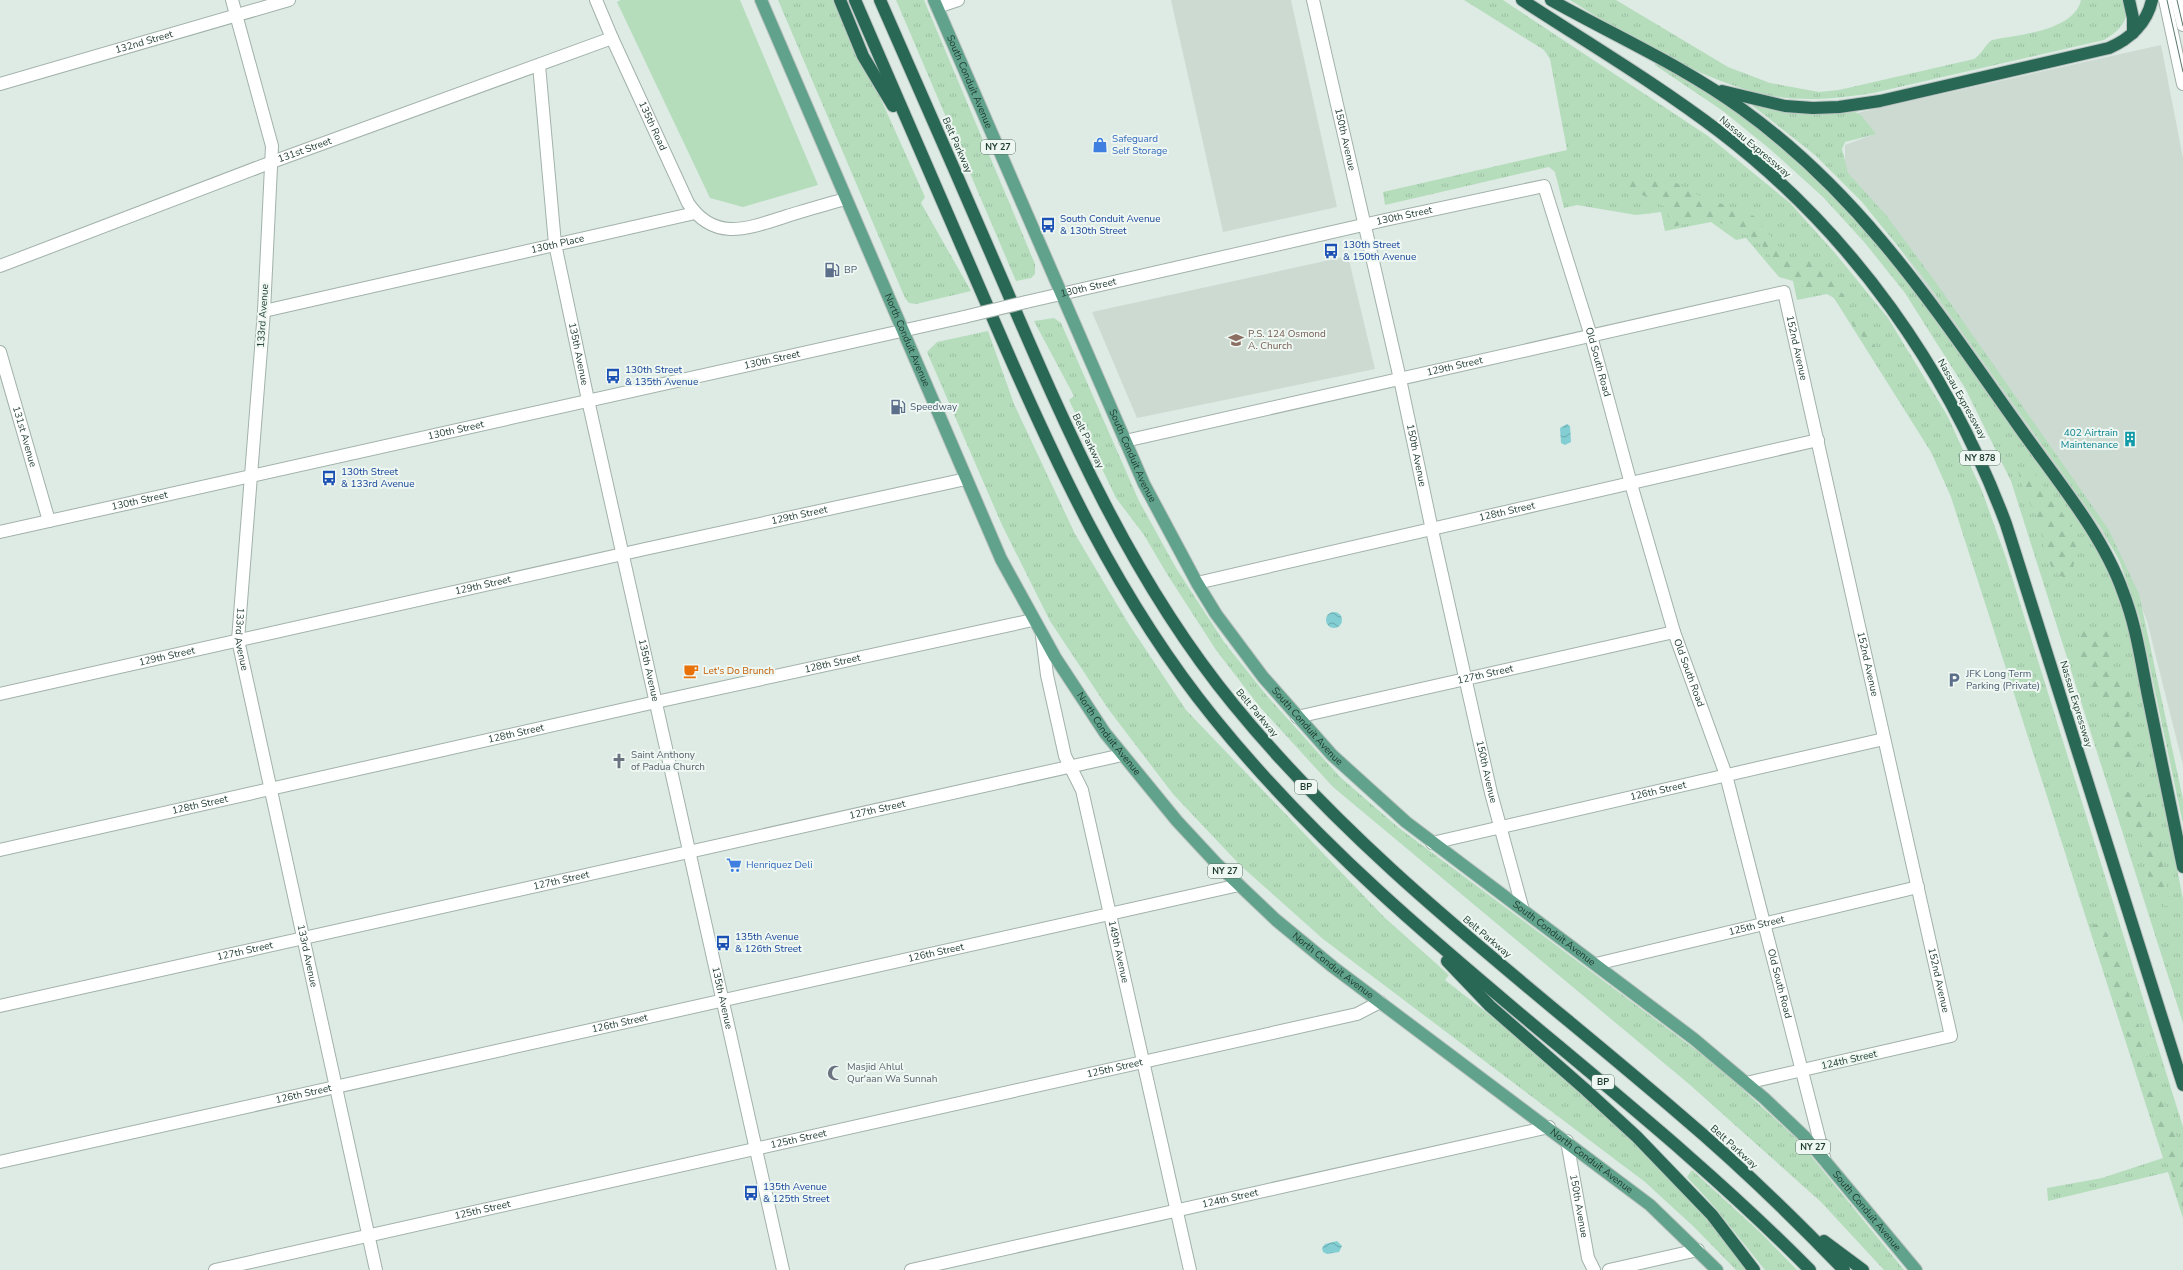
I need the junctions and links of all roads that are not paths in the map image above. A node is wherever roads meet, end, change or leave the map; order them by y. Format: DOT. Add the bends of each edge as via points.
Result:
graph roads {
  1 [pos="232,0"];
  2 [pos="289,0"];
  3 [pos="596,0"];
  4 [pos="761,0"];
  5 [pos="840,0"];
  6 [pos="855,0"];
  7 [pos="880,0"];
  8 [pos="958,0"];
  9 [pos="1313,0"];
  10 [pos="1522,0"];
  11 [pos="1551,0"];
  12 [pos="2129,0"];
  13 [pos="2152,0"];
  14 [pos="2165,0"];
  15 [pos="2177,0"];
  16 [pos="935,4"];
  17 [pos="236,15"];
  18 [pos="2183,25"];
  19 [pos="2133,33"];
  20 [pos="612,38"];
  21 [pos="539,65"];
  22 [pos="0,84"];
  23 [pos="2183,84"];
  24 [pos="1710,88"];
  25 [pos="919,147"];
  26 [pos="272,162"];
  27 [pos="1544,186"];
  28 [pos="846,199"];
  29 [pos="695,213"];
  30 [pos="1365,225"];
  31 [pos="555,244"];
  32 [pos="0,266"];
  33 [pos="1784,292"];
  34 [pos="1061,294"];
  35 [pos="264,311"];
  36 [pos="903,331"];
  37 [pos="1591,336"];
  38 [pos="0,352"];
  39 [pos="1400,379"];
  40 [pos="588,400"];
  41 [pos="1818,440"];
  42 [pos="1124,441"];
  43 [pos="250,476"];
  44 [pos="966,479"];
  45 [pos="1631,484"];
  46 [pos="49,521"];
  47 [pos="1432,530"];
  48 [pos="0,532"];
  49 [pos="623,554"];
  50 [pos="1197,583"];
  51 [pos="1033,620"];
  52 [pos="1674,632"];
  53 [pos="1042,636"];
  54 [pos="238,640"];
  55 [pos="1465,680"];
  56 [pos="0,694"];
  57 [pos="656,702"];
  58 [pos="1297,717"];
  59 [pos="1884,739"];
  60 [pos="1122,755"];
  61 [pos="1071,767"];
  62 [pos="1726,775"];
  63 [pos="270,789"];
  64 [pos="1501,826"];
  65 [pos="1432,843"];
  66 [pos="0,850"];
  67 [pos="690,851"];
  68 [pos="2183,867"];
  69 [pos="1239,885"];
  70 [pos="1918,887"];
  71 [pos="1390,901"];
  72 [pos="1523,910"];
  73 [pos="1110,915"];
  74 [pos="1762,923"];
  75 [pos="303,938"];
  76 [pos="1596,964"];
  77 [pos="722,1000"];
  78 [pos="1380,1002"];
  79 [pos="0,1006"];
  80 [pos="1951,1036"];
  81 [pos="1143,1061"];
  82 [pos="1803,1071"];
  83 [pos="1746,1083"];
  84 [pos="2183,1084"];
  85 [pos="336,1087"];
  86 [pos="1549,1127"];
  87 [pos="1567,1141"];
  88 [pos="756,1149"];
  89 [pos="1825,1161"];
  90 [pos="0,1162"];
  91 [pos="1177,1210"];
  92 [pos="1784,1210"];
  93 [pos="369,1235"];
  94 [pos="1698,1250"];
  95 [pos="215,1270"];
  96 [pos="376,1270"];
  97 [pos="783,1270"];
  98 [pos="911,1270"];
  99 [pos="1190,1270"];
  100 [pos="1594,1270"];
  101 [pos="1609,1270"];
  102 [pos="1717,1270"];
  103 [pos="1754,1270"];
  104 [pos="1810,1270"];
  105 [pos="1844,1270"];
  106 [pos="1863,1270"];
  107 [pos="1916,1270"];
  1 -- 17 [label="street, 133rd Avenue"];
  2 -- 17 [label="street, 132nd Street"];
  3 -- 20 [label="street"];
  4 -- 28 [label="main road, North Conduit Avenue / NY 27"];
  5 -- 25 [label="highway" via="864,56"];
  6 -- 25 [label="highway, BP"];
  7 -- 92 [label="highway, Belt Parkway / BP" via="1022,326 1085,463 1148,581 1218,684 1295,774 1389,867 1464,934 1681,1116"];
  8 -- 16 [label="street"];
  9 -- 30 [label="street, 150th Avenue"];
  10 -- 84 [label="highway, Nassau Expressway / NY 878" via="1701,118 1774,177 1856,262 1885,298 1928,361 1971,438 2006,524"];
  11 -- 24 [label="highway"];
  12 -- 19 [label="highway"];
  13 -- 19 [label="highway" via="2145,17"];
  14 -- 23 [label="street"];
  15 -- 18 [label="street"];
  16 -- 34 [label="main road, South Conduit Avenue / NY 27"];
  17 -- 22 [label="street, 132nd Street"];
  17 -- 26 [label="street, 133rd Avenue" via="272,146"];
  19 -- 24 [label="highway" via="2117,44 2092,53 1852,106 1784,106"];
  20 -- 21 [label="street, 131st Street"];
  20 -- 29 [label="street, 135th Road" via="688,203"];
  21 -- 26 [label="street, 131st Street"];
  21 -- 31 [label="street, 135th Avenue"];
  24 -- 68 [label="highway" via="1751,115 1791,148 1848,202 1883,241 1928,298 2099,542 2116,574 2133,623"];
  25 -- 71 [label="highway, BP" via="1042,428 1102,549 1143,619 1201,702 1249,760 1304,819"];
  26 -- 32 [label="street, 131st Street"];
  26 -- 35 [label="street, 133rd Avenue"];
  27 -- 30 [label="street, 130th Street"];
  27 -- 37 [label="street, Old South Road"];
  28 -- 29 [label="street" via="747,228 718,227 701,220"];
  28 -- 36 [label="main road, North Conduit Avenue / NY 27"];
  29 -- 31 [label="street, 130th Place"];
  30 -- 34 [label="street, 130th Street"];
  30 -- 39 [label="street, 150th Avenue"];
  31 -- 35 [label="street, 130th Place"];
  31 -- 40 [label="street, 135th Avenue"];
  33 -- 37 [label="street, 129th Street"];
  33 -- 41 [label="street, 152nd Avenue"];
  34 -- 36 [label="street, 130th Street, bridge"];
  34 -- 42 [label="main road, South Conduit Avenue / NY 27"];
  35 -- 43 [label="street, 133rd Avenue"];
  36 -- 40 [label="street, 130th Street"];
  36 -- 44 [label="main road, North Conduit Avenue / NY 27"];
  37 -- 39 [label="street, 129th Street"];
  37 -- 45 [label="street, Old South Road"];
  38 -- 46 [label="street, 131st Avenue"];
  39 -- 42 [label="street, 129th Street"];
  39 -- 47 [label="street, 150th Avenue"];
  40 -- 43 [label="street, 130th Street"];
  40 -- 49 [label="street, 135th Avenue"];
  41 -- 45 [label="street, 128th Street"];
  41 -- 59 [label="street, 152nd Avenue"];
  42 -- 50 [label="main road, South Conduit Avenue / NY 27" via="1160,518"];
  43 -- 46 [label="street, 130th Street"];
  43 -- 54 [label="street, 133rd Avenue"];
  44 -- 49 [label="street, 129th Street"];
  44 -- 51 [label="main road, North Conduit Avenue / NY 27" via="1001,559"];
  45 -- 47 [label="street, 128th Street"];
  45 -- 52 [label="street, Old South Road"];
  46 -- 48 [label="street, 130th Street"];
  47 -- 50 [label="street, 128th Street"];
  47 -- 55 [label="street, 150th Avenue"];
  49 -- 54 [label="street, 129th Street"];
  49 -- 57 [label="street, 135th Avenue"];
  50 -- 58 [label="main road, South Conduit Avenue / NY 27" via="1239,645"];
  51 -- 53 [label="main road, North Conduit Avenue / NY 27"];
  51 -- 57 [label="street, 128th Street"];
  52 -- 55 [label="street, 127th Street"];
  52 -- 62 [label="street, Old South Road"];
  53 -- 60 [label="main road, North Conduit Avenue / NY 27" via="1080,697"];
  53 -- 61 [label="street, 149th Avenue" via="1050,690 1065,756"];
  54 -- 56 [label="street, 129th Street"];
  54 -- 63 [label="street, 133rd Avenue"];
  55 -- 58 [label="street, 127th Street"];
  55 -- 64 [label="street, 150th Avenue"];
  57 -- 63 [label="street, 128th Street"];
  57 -- 67 [label="street, 135th Avenue"];
  58 -- 65 [label="main road, South Conduit Avenue / NY 27" via="1366,787"];
  59 -- 62 [label="street, 126th Street"];
  59 -- 70 [label="street, 152nd Avenue"];
  60 -- 61 [label="street, 127th Street"];
  60 -- 69 [label="main road, North Conduit Avenue / NY 27" via="1177,822"];
  61 -- 67 [label="street, 127th Street"];
  61 -- 73 [label="street, 149th Avenue" via="1082,790"];
  62 -- 64 [label="street, 126th Street"];
  62 -- 74 [label="street, Old South Road"];
  63 -- 66 [label="street, 128th Street"];
  63 -- 75 [label="street, 133rd Avenue"];
  64 -- 65 [label="street, 126th Street"];
  64 -- 72 [label="street, 150th Avenue"];
  65 -- 72 [label="main road, South Conduit Avenue / NY 27"];
  67 -- 75 [label="street, 127th Street"];
  67 -- 77 [label="street, 135th Avenue"];
  69 -- 73 [label="street, 126th Street"];
  69 -- 78 [label="main road, North Conduit Avenue / NY 27" via="1293,935"];
  70 -- 74 [label="street, 125th Street"];
  70 -- 80 [label="street, 152nd Avenue"];
  71 -- 103 [label="highway" via="1490,1006 1586,1090 1682,1183 1712,1215"];
  71 -- 104 [label="highway, BP" via="1470,972 1694,1160"];
  72 -- 76 [label="main road, South Conduit Avenue / NY 27"];
  73 -- 77 [label="street, 126th Street"];
  73 -- 81 [label="street, 149th Avenue"];
  74 -- 76 [label="street, 125th Street"];
  74 -- 82 [label="street, Old South Road"];
  75 -- 79 [label="street, 127th Street"];
  75 -- 85 [label="street, 133rd Avenue"];
  76 -- 83 [label="main road, South Conduit Avenue / NY 27" via="1694,1039"];
  77 -- 85 [label="street, 126th Street"];
  77 -- 88 [label="street, 135th Avenue"];
  78 -- 81 [label="street, 125th Street" via="1358,1014"];
  78 -- 86 [label="main road, North Conduit Avenue / NY 27"];
  80 -- 82 [label="street, 124th Street"];
  81 -- 88 [label="street, 125th Street"];
  81 -- 91 [label="street, 149th Avenue"];
  82 -- 83 [label="street, 124th Street"];
  82 -- 89 [label="street, Old South Road"];
  83 -- 89 [label="main road, South Conduit Avenue / NY 27" via="1787,1119"];
  85 -- 90 [label="street, 126th Street"];
  85 -- 93 [label="street, 133rd Avenue"];
  86 -- 87 [label="main road, North Conduit Avenue / NY 27"];
  86 -- 91 [label="street, 124th Street"];
  87 -- 94 [label="main road, North Conduit Avenue / NY 27" via="1650,1205"];
  87 -- 100 [label="street, 150th Avenue" via="1588,1258"];
  88 -- 93 [label="street, 125th Street"];
  88 -- 97 [label="street, 135th Avenue"];
  89 -- 107 [label="main road, South Conduit Avenue / NY 27"];
  91 -- 98 [label="street, 124th Street"];
  91 -- 99 [label="street, 149th Avenue"];
  92 -- 105 [label="highway, Belt Parkway / BP"];
  92 -- 106 [label="highway"];
  93 -- 95 [label="street, 125th Street"];
  93 -- 96 [label="street, 133rd Avenue"];
  94 -- 101 [label="street"];
  94 -- 102 [label="main road, North Conduit Avenue / NY 27"];
}
